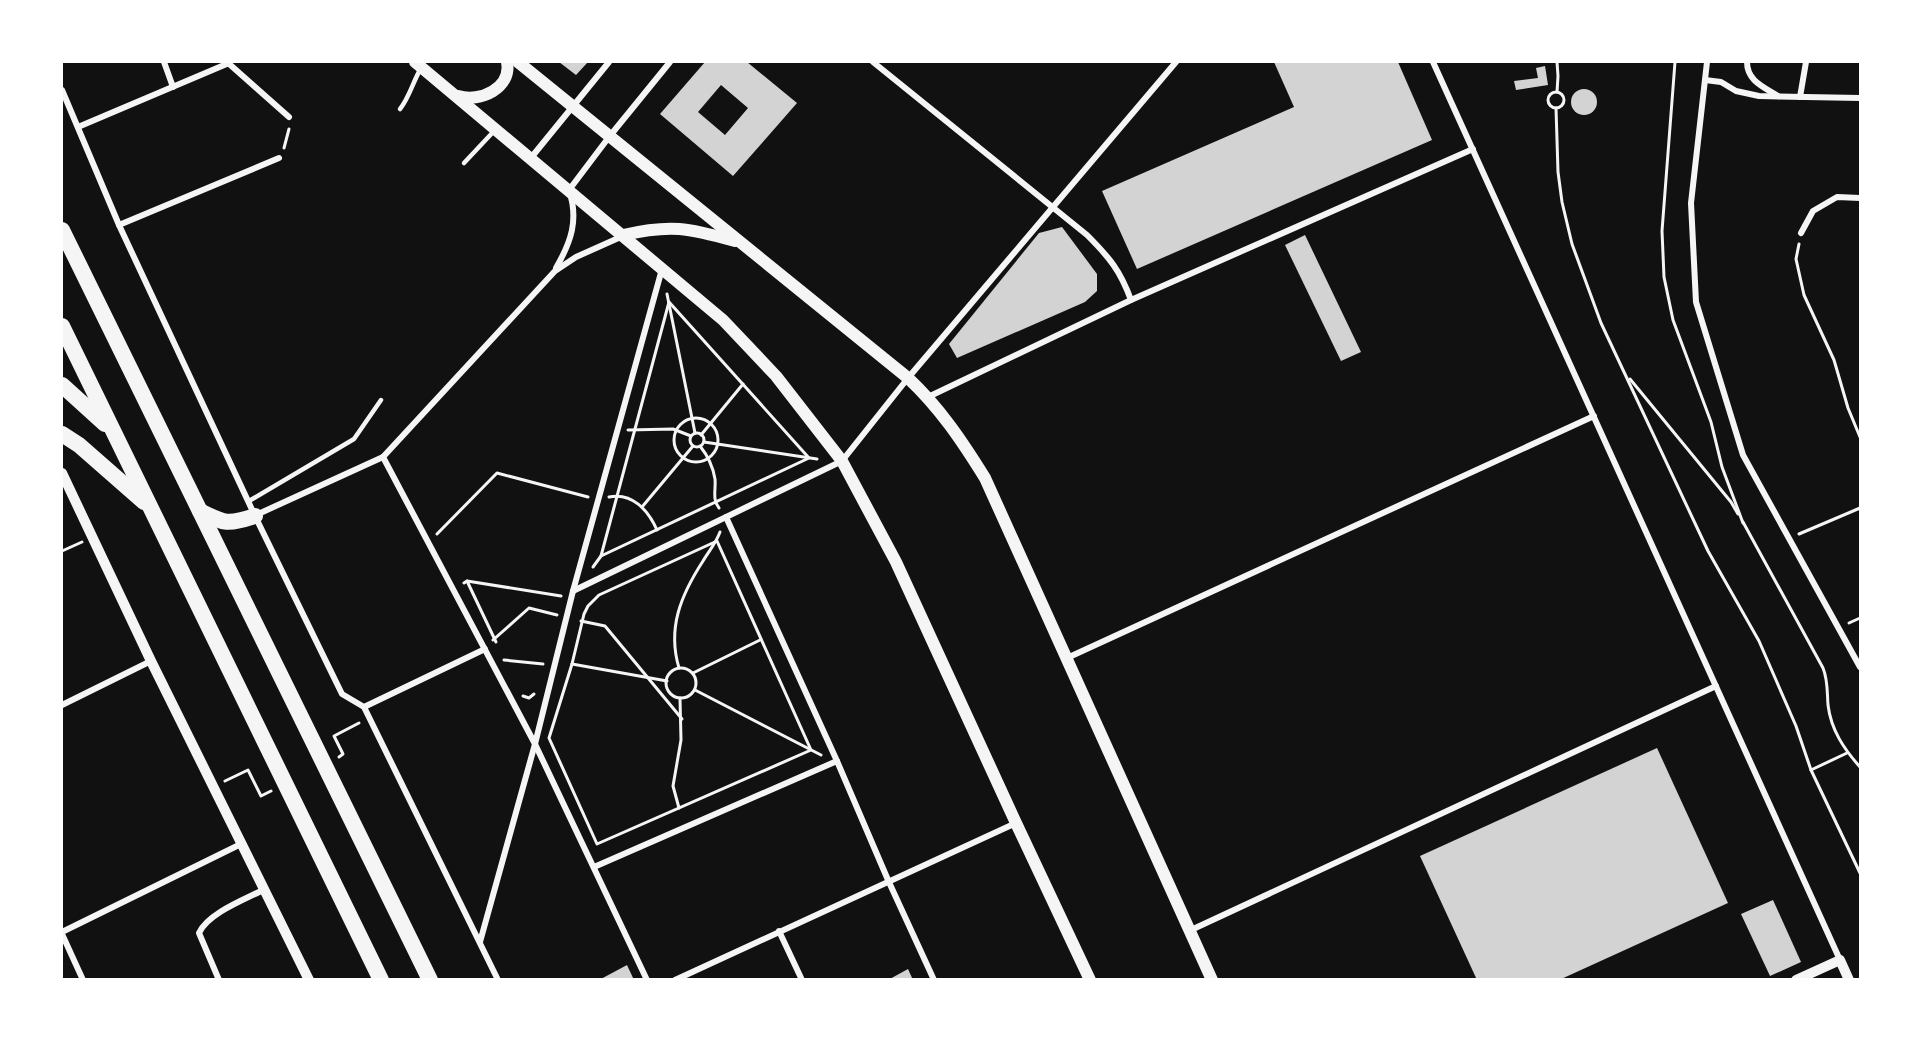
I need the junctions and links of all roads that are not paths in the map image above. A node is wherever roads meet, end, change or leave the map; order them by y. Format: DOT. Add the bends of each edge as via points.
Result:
graph roads {
  1 [pos="164,62"];
  2 [pos="227,62"];
  3 [pos="507,62"];
  4 [pos="518,62"];
  5 [pos="609,62"];
  6 [pos="670,62"];
  7 [pos="873,62"];
  8 [pos="1176,62"];
  9 [pos="1434,62"];
  10 [pos="1707,62"];
  11 [pos="1747,62"];
  12 [pos="1806,62"];
  13 [pos="418,65"];
  14 [pos="1705,80"];
  15 [pos="173,87"];
  16 [pos="62,90"];
  17 [pos="454,94"];
  18 [pos="1779,97"];
  19 [pos="1800,97"];
  20 [pos="1860,98"];
  21 [pos="572,107"];
  22 [pos="400,109"];
  23 [pos="289,117"];
  24 [pos="78,128"];
  25 [pos="495,130"];
  26 [pos="609,137"];
  27 [pos="1473,149"];
  28 [pos="279,158"];
  29 [pos="530,159"];
  30 [pos="464,163"];
  31 [pos="569,190"];
  32 [pos="1860,198"];
  33 [pos="1053,207"];
  34 [pos="118,225"];
  35 [pos="62,230"];
  36 [pos="1801,233"];
  37 [pos="623,235"];
  38 [pos="739,242"];
  39 [pos="662,268"];
  40 [pos="555,271"];
  41 [pos="1131,300"];
  42 [pos="62,326"];
  43 [pos="908,378"];
  44 [pos="62,385"];
  45 [pos="928,397"];
  46 [pos="381,400"];
  47 [pos="1594,416"];
  48 [pos="111,430"];
  49 [pos="62,434"];
  50 [pos="383,457"];
  51 [pos="842,461"];
  52 [pos="62,473"];
  53 [pos="252,508"];
  54 [pos="151,509"];
  55 [pos="200,511"];
  56 [pos="726,517"];
  57 [pos="573,591"];
  58 [pos="484,649"];
  59 [pos="1067,658"];
  60 [pos="152,661"];
  61 [pos="1860,667"];
  62 [pos="1716,686"];
  63 [pos="62,705"];
  64 [pos="364,707"];
  65 [pos="535,744"];
  66 [pos="837,761"];
  67 [pos="1016,822"];
  68 [pos="243,843"];
  69 [pos="594,867"];
  70 [pos="888,880"];
  71 [pos="265,889"];
  72 [pos="1191,930"];
  73 [pos="779,931"];
  74 [pos="62,933"];
  75 [pos="480,942"];
  76 [pos="1840,960"];
  77 [pos="83,980"];
  78 [pos="219,980"];
  79 [pos="309,980"];
  80 [pos="381,980"];
  81 [pos="430,980"];
  82 [pos="498,980"];
  83 [pos="647,980"];
  84 [pos="675,980"];
  85 [pos="802,980"];
  86 [pos="934,980"];
  87 [pos="1090,980"];
  88 [pos="1212,980"];
  89 [pos="1796,980"];
  90 [pos="1849,980"];
  1 -- 15 [label="street"];
  2 -- 15 [label="street"];
  2 -- 23 [label="street"];
  3 -- 17 [label="main road" via="508,74 494,91 467,99"];
  4 -- 21 [label="main road"];
  5 -- 21 [label="street"];
  6 -- 26 [label="street"];
  7 -- 33 [label="street"];
  8 -- 33 [label="street"];
  9 -- 27 [label="street"];
  10 -- 14 [label="street"];
  11 -- 18 [label="street" via="1752,79"];
  12 -- 19 [label="street"];
  13 -- 17 [label="main road"];
  13 -- 22 [label="lane"];
  14 -- 18 [label="street" via="1721,82 1747,94"];
  14 -- 61 [label="street" via="1691,203 1696,302 1743,455"];
  15 -- 24 [label="street"];
  16 -- 24 [label="street"];
  17 -- 25 [label="main road"];
  18 -- 19 [label="street"];
  19 -- 20 [label="street"];
  21 -- 26 [label="main road"];
  21 -- 29 [label="street"];
  24 -- 34 [label="street"];
  25 -- 29 [label="main road"];
  25 -- 30 [label="lane"];
  26 -- 31 [label="street"];
  26 -- 38 [label="main road"];
  27 -- 41 [label="street"];
  27 -- 47 [label="street"];
  28 -- 34 [label="street"];
  29 -- 31 [label="main road"];
  31 -- 37 [label="main road"];
  31 -- 40 [label="street" via="574,204 572,234"];
  32 -- 36 [label="street" via="1837,197 1813,211"];
  33 -- 41 [label="street" via="1108,257"];
  33 -- 43 [label="street"];
  34 -- 53 [label="street"];
  35 -- 55 [label="highway"];
  37 -- 38 [label="main road" via="649,229 692,229"];
  37 -- 39 [label="main road"];
  37 -- 40 [label="street"];
  38 -- 43 [label="main road"];
  39 -- 51 [label="main road" via="723,320 776,376"];
  39 -- 57 [label="street"];
  40 -- 50 [label="street"];
  41 -- 45 [label="street"];
  42 -- 48 [label="highway"];
  43 -- 45 [label="main road"];
  43 -- 51 [label="street"];
  44 -- 48 [label="highway"];
  45 -- 59 [label="main road" via="985,478"];
  46 -- 53 [label="lane" via="354,439 270,490"];
  47 -- 59 [label="street"];
  47 -- 62 [label="street"];
  48 -- 54 [label="highway"];
  49 -- 54 [label="highway"];
  50 -- 53 [label="street"];
  50 -- 58 [label="street"];
  51 -- 56 [label="street"];
  51 -- 67 [label="main road" via="896,562"];
  52 -- 60 [label="street"];
  53 -- 55 [label="highway" via="232,523"];
  53 -- 64 [label="street" via="342,694"];
  54 -- 80 [label="highway"];
  55 -- 81 [label="highway"];
  56 -- 57 [label="street"];
  56 -- 66 [label="street"];
  57 -- 65 [label="street"];
  58 -- 64 [label="street"];
  58 -- 65 [label="street"];
  59 -- 72 [label="main road"];
  60 -- 63 [label="street"];
  60 -- 68 [label="street"];
  62 -- 72 [label="street"];
  62 -- 76 [label="street"];
  64 -- 75 [label="street"];
  65 -- 69 [label="street"];
  65 -- 75 [label="street"];
  66 -- 69 [label="street"];
  66 -- 70 [label="street"];
  67 -- 70 [label="street"];
  67 -- 87 [label="main road"];
  68 -- 71 [label="street"];
  68 -- 74 [label="street"];
  69 -- 83 [label="street"];
  70 -- 73 [label="street"];
  70 -- 86 [label="street"];
  71 -- 78 [label="street" via="230,906 202,926 199,933"];
  71 -- 79 [label="street"];
  72 -- 88 [label="main road"];
  73 -- 84 [label="street"];
  73 -- 85 [label="street"];
  74 -- 77 [label="street"];
  75 -- 82 [label="street"];
  76 -- 89 [label="street"];
  76 -- 90 [label="street"];
}
